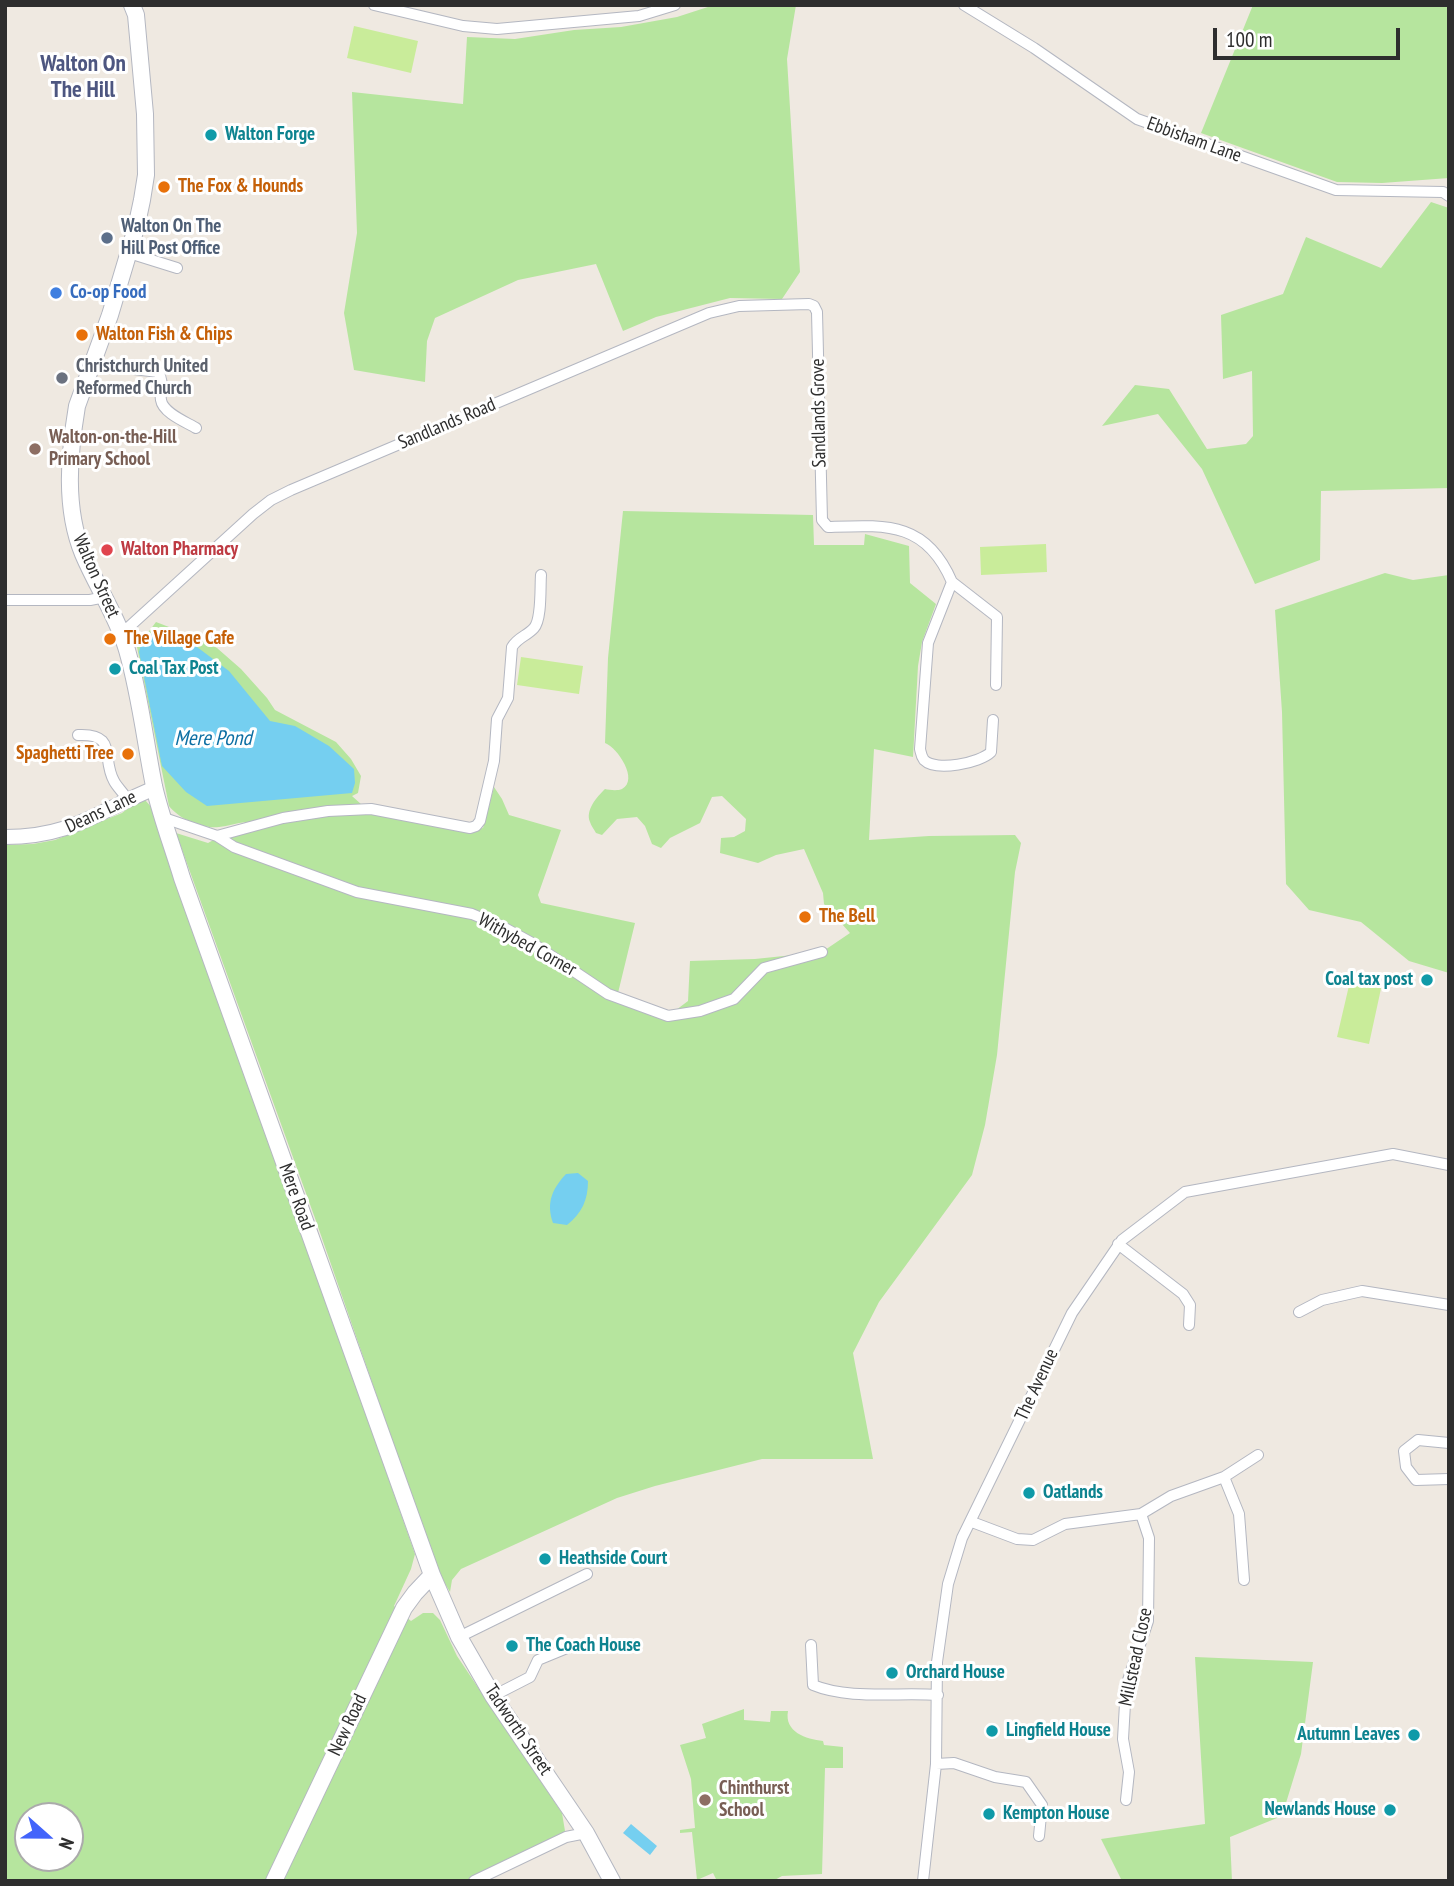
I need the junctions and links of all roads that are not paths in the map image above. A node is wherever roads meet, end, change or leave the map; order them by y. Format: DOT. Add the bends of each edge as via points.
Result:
graph roads {
  1 [pos="132,5"];
  2 [pos="374,5"];
  3 [pos="675,5"];
  4 [pos="966,6"];
  5 [pos="1449,196"];
  6 [pos="129,253"];
  7 [pos="177,268"];
  8 [pos="814,306"];
  9 [pos="93,364"];
  10 [pos="196,428"];
  11 [pos="541,575"];
  12 [pos="952,582"];
  13 [pos="105,597"];
  14 [pos="5,600"];
  15 [pos="121,631"];
  16 [pos="996,685"];
  17 [pos="993,720"];
  18 [pos="78,735"];
  19 [pos="155,788"];
  20 [pos="127,799"];
  21 [pos="163,818"];
  22 [pos="217,836"];
  23 [pos="5,837"];
  24 [pos="822,952"];
  25 [pos="1449,1165"];
  26 [pos="1118,1244"];
  27 [pos="1449,1305"];
  28 [pos="1299,1312"];
  29 [pos="1189,1325"];
  30 [pos="1449,1443"];
  31 [pos="1258,1455"];
  32 [pos="1224,1477"];
  33 [pos="1449,1479"];
  34 [pos="1141,1514"];
  35 [pos="972,1522"];
  36 [pos="587,1574"];
  37 [pos="432,1575"];
  38 [pos="1244,1580"];
  39 [pos="459,1637"];
  40 [pos="811,1645"];
  41 [pos="572,1646"];
  42 [pos="939,1695"];
  43 [pos="493,1696"];
  44 [pos="936,1764"];
  45 [pos="1126,1800"];
  46 [pos="586,1833"];
  47 [pos="1039,1836"];
  48 [pos="274,1881"];
  49 [pos="474,1881"];
  50 [pos="612,1881"];
  51 [pos="923,1881"];
  1 -- 6 [label="main road, Walton Street" via="145,114 146,174"];
  2 -- 3 [label="street" via="463,26 497,29 639,16"];
  4 -- 5 [label="street, Ebbisham Lane" via="1137,119 1336,190 1443,192"];
  6 -- 7 [label="street"];
  6 -- 9 [label="main road, Walton Street"];
  8 -- 12 [label="street, Sandlands Grove" via="822,520 828,527 905,531 933,549"];
  8 -- 15 [label="street, Sandlands Road" via="739,306 709,313 292,490 253,514"];
  9 -- 10 [label="street" via="158,372 163,380 160,401"];
  9 -- 13 [label="main road, Walton Street" via="78,406 70,488 75,533"];
  11 -- 22 [label="street" via="538,620 512,647 508,698 497,719 493,768 476,826 371,809 283,818"];
  12 -- 16 [label="street" via="997,617"];
  12 -- 17 [label="street" via="928,643 921,756 930,763 964,765 985,757 991,752"];
  13 -- 14 [label="street"];
  13 -- 15 [label="main road, Walton Street"];
  15 -- 19 [label="main road, Walton Street"];
  18 -- 20 [label="street" via="102,741 114,781"];
  19 -- 20 [label="street, Deans Lane"];
  19 -- 21 [label="main road, Walton Street"];
  20 -- 23 [label="street, Deans Lane" via="65,830"];
  21 -- 22 [label="street, Withybed Corner"];
  21 -- 37 [label="main road, Mere Road"];
  22 -- 24 [label="street, Withybed Corner" via="234,847 357,892 472,914 531,943 608,994 668,1016 734,999 764,968"];
  25 -- 26 [label="street, The Avenue" via="1393,1154 1185,1192"];
  26 -- 29 [label="street" via="1183,1294 1191,1305"];
  26 -- 35 [label="street, The Avenue" via="1072,1313"];
  27 -- 28 [label="street" via="1362,1291 1322,1300"];
  30 -- 33 [label="street" via="1418,1440 1404,1451 1406,1467 1416,1480"];
  31 -- 32 [label="street"];
  32 -- 34 [label="street" via="1171,1496"];
  32 -- 38 [label="street" via="1239,1514"];
  34 -- 35 [label="street" via="1065,1524 1033,1540 1017,1539"];
  34 -- 45 [label="street, Millstead Close" via="1149,1538 1147,1621 1126,1686"];
  35 -- 42 [label="street, The Avenue" via="962,1538 948,1584 937,1662"];
  36 -- 39 [label="street"];
  37 -- 39 [label="main road, Tadworth Street"];
  37 -- 48 [label="main road, New Road" via="404,1608"];
  39 -- 43 [label="main road, Tadworth Street"];
  40 -- 42 [label="street" via="813,1685 844,1694"];
  41 -- 43 [label="street" via="538,1660 530,1676"];
  42 -- 44 [label="street, The Avenue"];
  43 -- 46 [label="main road, Tadworth Street"];
  44 -- 47 [label="street" via="954,1763 1026,1782 1042,1805"];
  44 -- 51 [label="street, The Avenue"];
  46 -- 49 [label="street" via="566,1837"];
  46 -- 50 [label="main road, Tadworth Street"];
}
